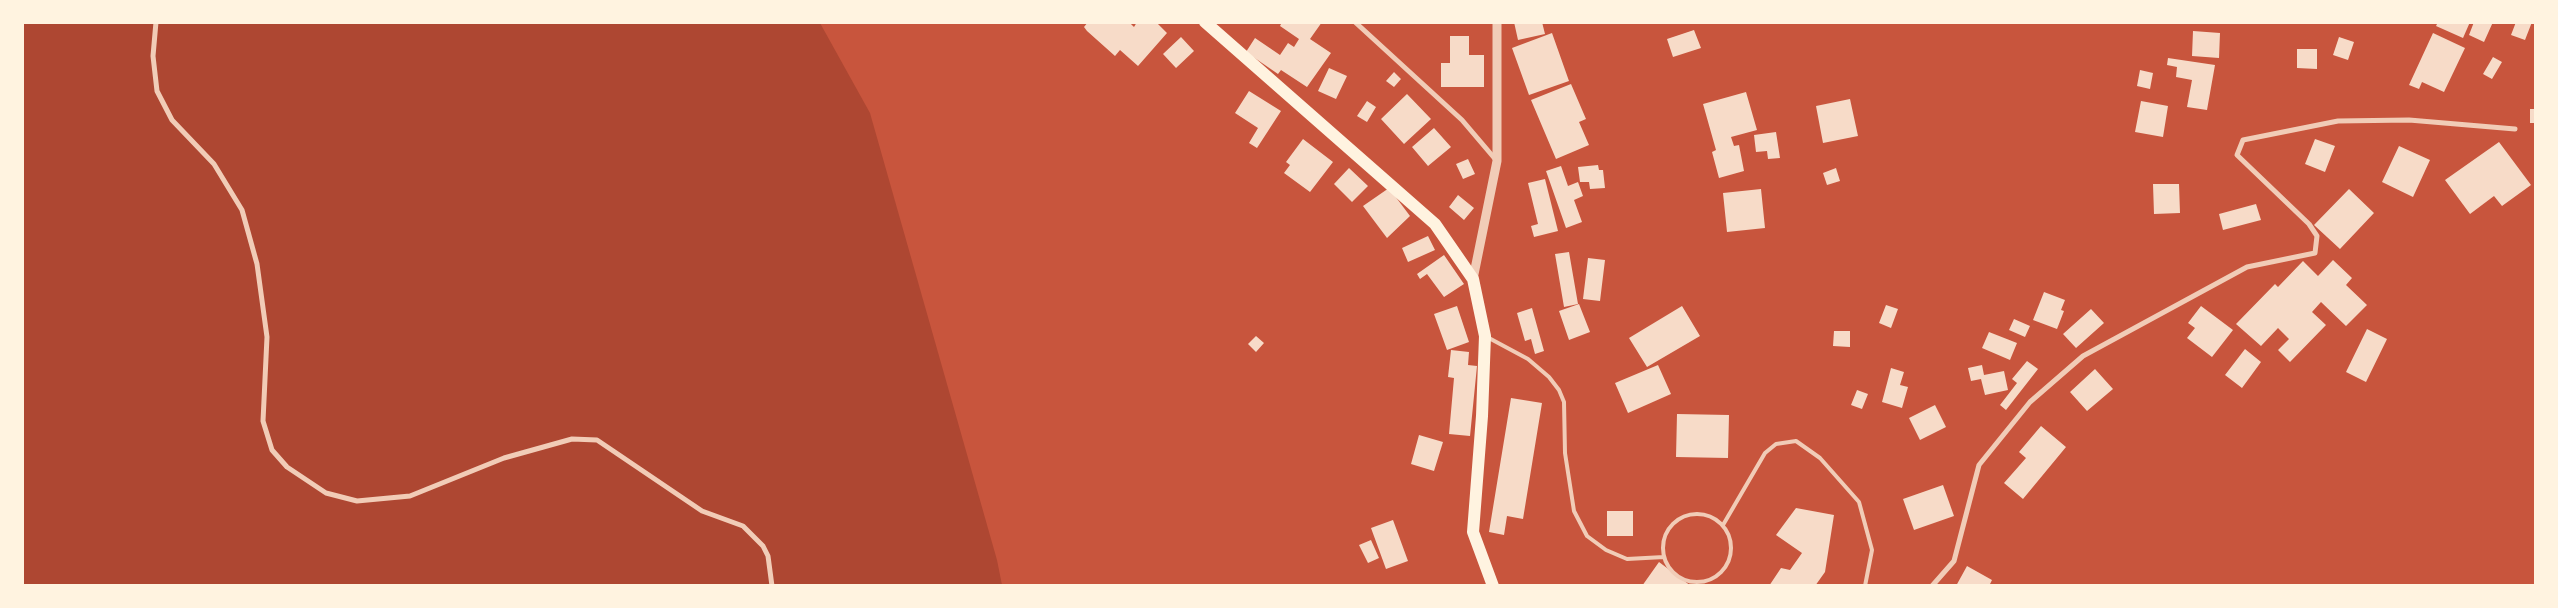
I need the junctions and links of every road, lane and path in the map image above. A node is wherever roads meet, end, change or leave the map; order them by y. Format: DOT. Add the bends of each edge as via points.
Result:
graph roads {
  1 [pos="156,22"];
  2 [pos="1205,22"];
  3 [pos="1355,22"];
  4 [pos="1496,22"];
  5 [pos="2515,129"];
  6 [pos="1497,161"];
  7 [pos="1473,279"];
  8 [pos="1485,336"];
  9 [pos="1723,525"];
  10 [pos="1664,556"];
  11 [pos="772,586"];
  12 [pos="1493,586"];
  13 [pos="1865,586"];
  14 [pos="1932,586"];
  1 -- 11 [label="street" via="153,56 157,91 172,120 214,164 242,210 257,264 267,337 263,421 272,450 287,467 326,493 357,501 410,496 504,458 572,438 597,440 702,511 743,526 763,546 768,556"];
  2 -- 7 [label="main road" via="1434,224"];
  3 -- 6 [label="street" via="1462,120"];
  4 -- 6 [label="street"];
  5 -- 14 [label="street" via="2409,120 2338,121 2243,140 2237,155 2309,224 2317,236 2315,253 2247,267 2083,356 2030,402 1979,465 1954,561"];
  6 -- 7 [label="street"];
  7 -- 8 [label="main road"];
  8 -- 10 [label="lane" via="1528,358 1560,390 1564,402 1565,452 1574,511 1587,536 1606,550 1627,558"];
  8 -- 12 [label="main road" via="1473,532"];
  9 -- 10 [label="lane" via="1704,514 1683,516 1667,531 1663,542"];
  9 -- 10 [label="lane" via="1732,546 1725,568 1716,576 1706,581 1682,579 1673,572"];
  9 -- 13 [label="lane" via="1765,453 1776,444 1796,441 1820,458 1859,502 1872,550"];
}
